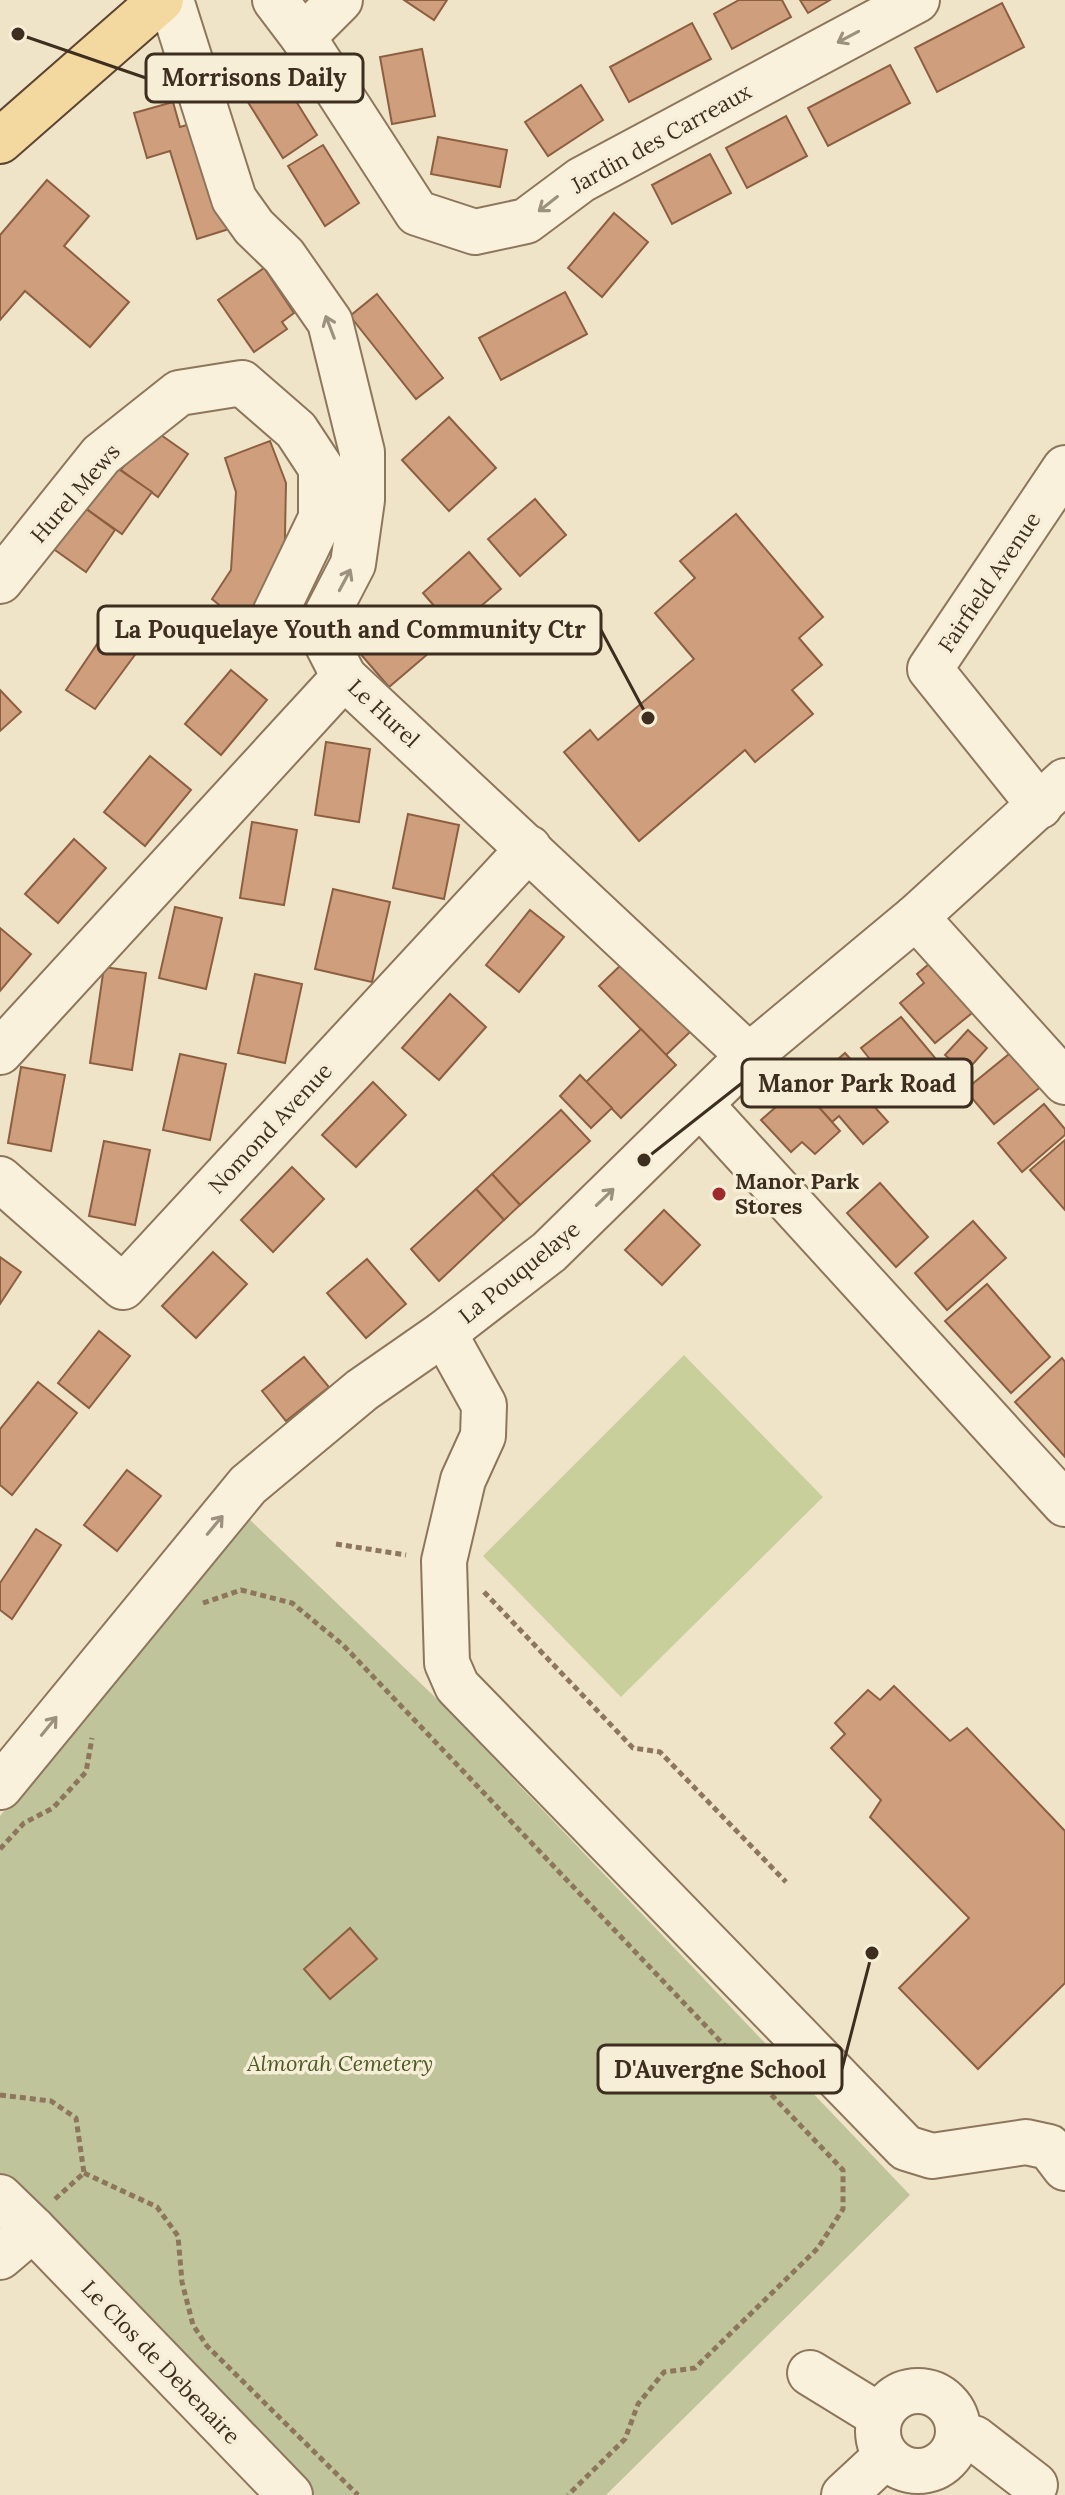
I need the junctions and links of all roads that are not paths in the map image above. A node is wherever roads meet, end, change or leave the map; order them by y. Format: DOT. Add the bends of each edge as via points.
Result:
graph roads {
  1 [pos="161,0"];
  2 [pos="171,0"];
  3 [pos="275,0"];
  4 [pos="340,0"];
  5 [pos="917,0"];
  6 [pos="303,37"];
  7 [pos="0,141"];
  8 [pos="1065,468"];
  9 [pos="0,581"];
  10 [pos="267,630"];
  11 [pos="344,677"];
  12 [pos="1052,793"];
  13 [pos="529,848"];
  14 [pos="916,917"];
  15 [pos="0,1052"];
  16 [pos="749,1056"];
  17 [pos="1065,1082"];
  18 [pos="701,1105"];
  19 [pos="0,1179"];
  20 [pos="444,1333"];
  21 [pos="1065,1504"];
  22 [pos="0,1787"];
  23 [pos="1065,2168"];
  24 [pos="0,2197"];
  25 [pos="33,2229"];
  26 [pos="0,2257"];
  27 [pos="810,2373"];
  28 [pos="958,2435"];
  29 [pos="883,2436"];
  30 [pos="1035,2485"];
  31 [pos="290,2495"];
  32 [pos="844,2495"];
  1 -- 7 [label="main road"];
  11 -- 2 [label="street, Le Hurel, one-way" via="325,640 327,614 353,564 362,452 330,322 284,256 234,199"];
  3 -- 6 [label="street, Jardin des Carreaux"];
  4 -- 6 [label="street"];
  5 -- 6 [label="street, Jardin des Carreaux, one-way" via="581,180 526,221 475,232 417,213"];
  8 -- 12 [label="street, Fairfield Avenue" via="930,669"];
  9 -- 10 [label="street, Hurel Mews" via="101,455 179,393 242,383 296,430 321,468 321,518"];
  11 -- 13 [label="street, Le Hurel"];
  11 -- 15 [label="street"];
  12 -- 14 [label="street, La Pouquelaye"];
  13 -- 16 [label="street, Le Hurel"];
  13 -- 19 [label="street, Nomond Avenue" via="123,1287"];
  14 -- 16 [label="street, La Pouquelaye"];
  14 -- 17 [label="street"];
  16 -- 18 [label="street, La Pouquelaye"];
  20 -- 18 [label="street, La Pouquelaye, one-way" via="549,1252"];
  18 -- 21 [label="street"];
  22 -- 20 [label="street, La Pouquelaye, one-way" via="248,1485 362,1390"];
  20 -- 23 [label="street" via="484,1405 483,1436 463,1480 444,1561 447,1663 457,1686 906,2148 932,2156 1026,2142 1049,2147"];
  24 -- 25 [label="street, Le Clos de Debenaire"];
  25 -- 26 [label="street"];
  25 -- 31 [label="street, Le Clos de Debenaire"];
  27 -- 29 [label="street"];
  28 -- 29 [label="street" via="942,2464 909,2471 896,2466"];
  28 -- 29 [label="street" via="954,2414 943,2400 919,2391 895,2398"];
  28 -- 30 [label="street" via="974,2438"];
  29 -- 32 [label="street"];
}
